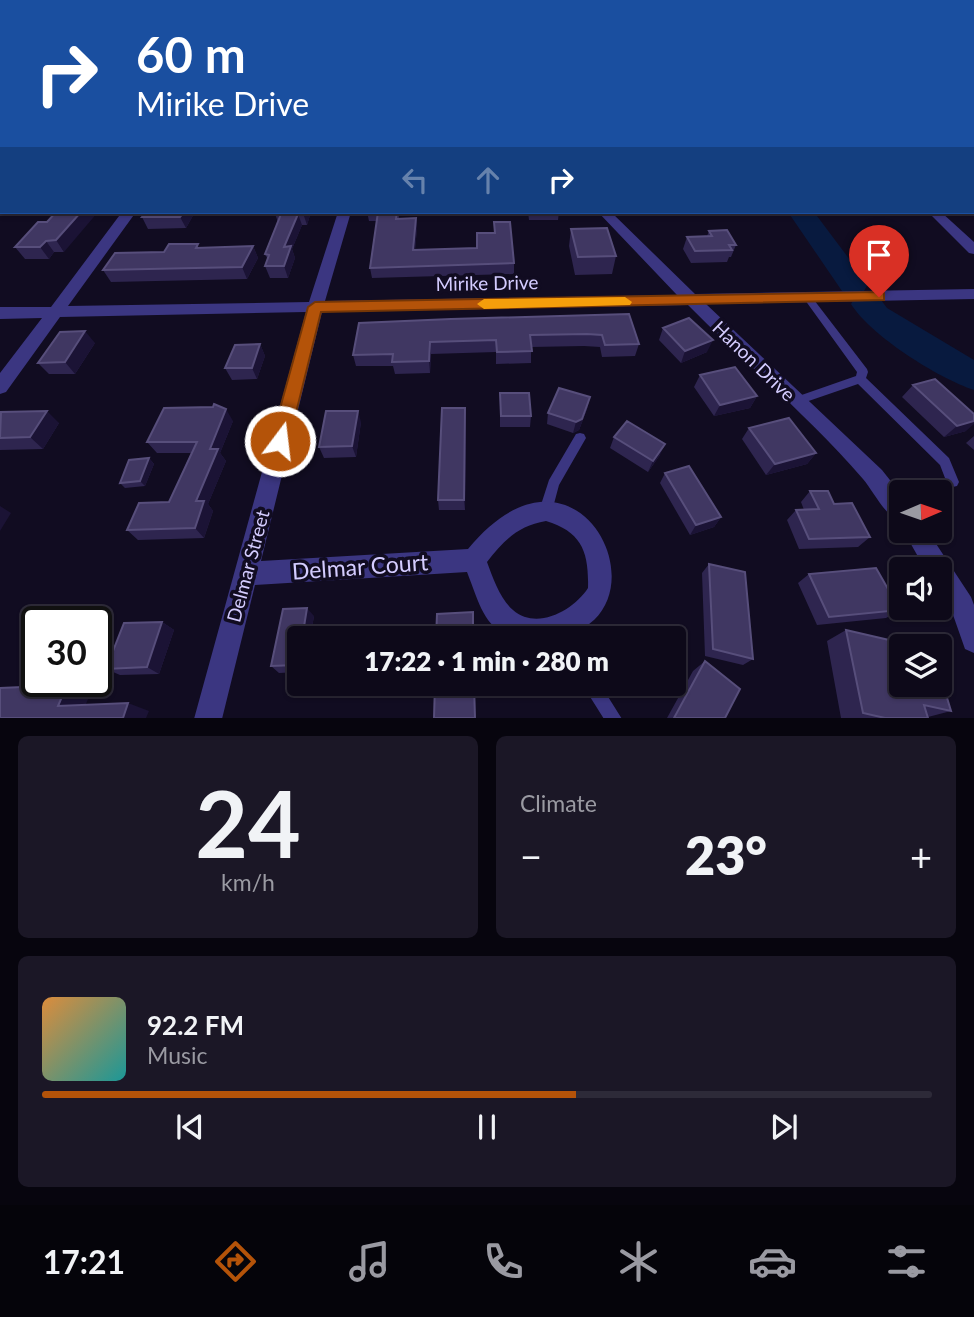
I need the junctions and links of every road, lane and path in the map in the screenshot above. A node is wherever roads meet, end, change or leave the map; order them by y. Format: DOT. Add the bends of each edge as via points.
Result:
graph roads {
  1 [pos="128,214"];
  2 [pos="343,214"];
  3 [pos="606,214"];
  4 [pos="936,214"];
  5 [pos="974,250"];
  6 [pos="974,294"];
  7 [pos="808,298"];
  8 [pos="691,301"];
  9 [pos="315,307"];
  10 [pos="55,312"];
  11 [pos="0,313"];
  12 [pos="860,379"];
  13 [pos="0,387"];
  14 [pos="797,401"];
  15 [pos="580,438"];
  16 [pos="952,482"];
  17 [pos="889,493"];
  18 [pos="546,511"];
  19 [pos="474,560"];
  20 [pos="246,574"];
  21 [pos="952,590"];
  22 [pos="515,626"];
  23 [pos="563,626"];
  24 [pos="974,640"];
  25 [pos="598,696"];
  26 [pos="208,718"];
  27 [pos="613,718"];
  1 -- 10 [label="street"];
  2 -- 9 [label="street, Delmar Street"];
  3 -- 8 [label="street, Hanon Drive"];
  4 -- 5 [label="street"];
  6 -- 7 [label="street, Mirike Drive"];
  7 -- 8 [label="street, Mirike Drive"];
  7 -- 12 [label="lane" via="863,372"];
  8 -- 9 [label="street, Mirike Drive"];
  8 -- 14 [label="street, Hanon Drive"];
  9 -- 10 [label="street, Mirike Drive"];
  9 -- 20 [label="street, Delmar Street"];
  10 -- 11 [label="street, Mirike Drive"];
  10 -- 13 [label="street"];
  12 -- 14 [label="lane"];
  12 -- 16 [label="lane" via="945,462"];
  14 -- 17 [label="street, Hanon Drive"];
  15 -- 18 [label="lane" via="553,484"];
  18 -- 19 [label="street" via="523,514 501,527"];
  18 -- 23 [label="street" via="575,519 585,528 594,543 600,579 599,594 583,614"];
  19 -- 20 [label="street, Delmar Court"];
  19 -- 22 [label="street" via="503,620"];
  20 -- 26 [label="street, Delmar Street"];
  21 -- 24 [label="street"];
  25 -- 27 [label="lane"];
}
